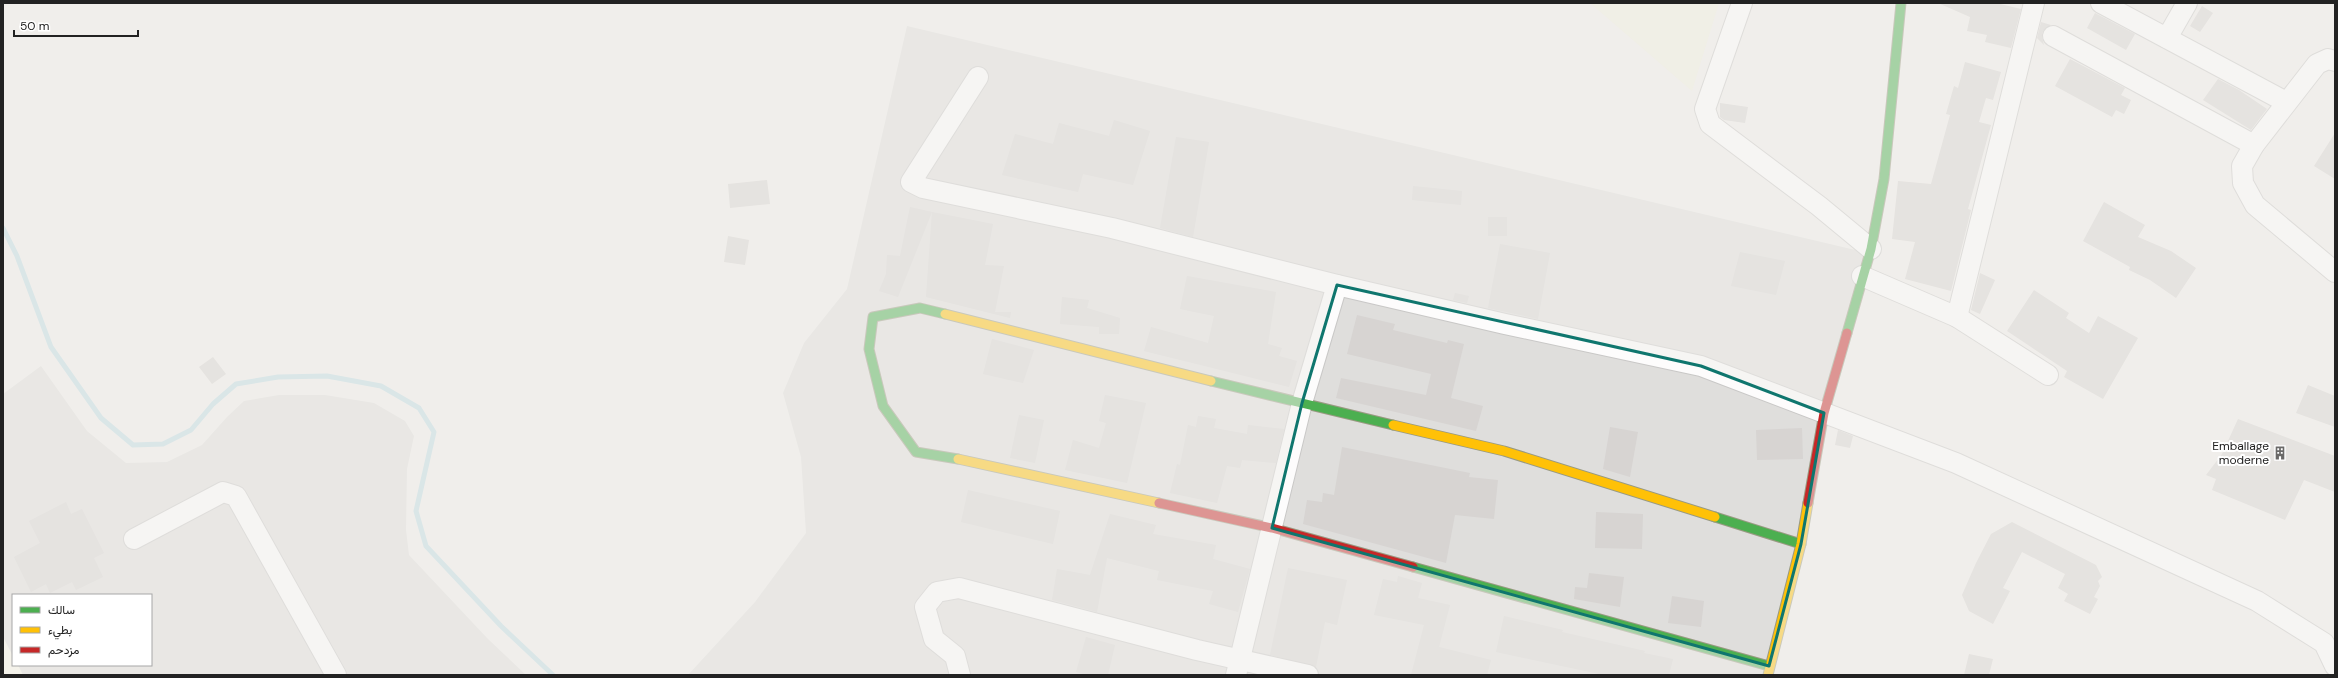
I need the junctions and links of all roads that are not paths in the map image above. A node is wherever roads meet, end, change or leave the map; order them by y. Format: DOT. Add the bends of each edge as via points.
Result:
graph roads {
  1 [pos="1742,3"];
  2 [pos="1901,3"];
  3 [pos="2034,3"];
  4 [pos="2101,3"];
  5 [pos="2187,3"];
  6 [pos="2053,36"];
  7 [pos="2167,38"];
  8 [pos="2335,61"];
  9 [pos="978,77"];
  10 [pos="2286,102"];
  11 [pos="2254,144"];
  12 [pos="1871,249"];
  13 [pos="2335,272"];
  14 [pos="1862,276"];
  15 [pos="1337,285"];
  16 [pos="1957,317"];
  17 [pos="2048,375"];
  18 [pos="1302,404"];
  19 [pos="1824,413"];
  20 [pos="1272,528"];
  21 [pos="134,539"];
  22 [pos="1800,544"];
  23 [pos="2335,666"];
  24 [pos="1238,667"];
  25 [pos="1769,670"];
  26 [pos="336,675"];
  27 [pos="960,675"];
  28 [pos="1308,675"];
  1 -- 12 [label="street" via="1705,115 1710,124 1819,206"];
  2 -- 12 [label="street" via="1884,179"];
  3 -- 16 [label="street"];
  4 -- 7 [label="street"];
  5 -- 7 [label="street"];
  6 -- 11 [label="street"];
  7 -- 10 [label="street"];
  8 -- 10 [label="street" via="2328,59 2317,64"];
  9 -- 15 [label="street" via="911,182 923,188 1112,228"];
  10 -- 11 [label="street"];
  11 -- 13 [label="street" via="2242,166 2242,183 2255,206"];
  12 -- 14 [label="street"];
  14 -- 16 [label="street"];
  14 -- 19 [label="street"];
  15 -- 18 [label="street"];
  15 -- 19 [label="street" via="1701,366"];
  16 -- 17 [label="street"];
  18 -- 20 [label="street"];
  18 -- 20 [label="street" via="920,308 873,317 869,349 883,406 916,452"];
  18 -- 22 [label="street" via="1504,451"];
  19 -- 22 [label="street"];
  19 -- 23 [label="street" via="1956,463 2257,601 2324,643"];
  20 -- 24 [label="street"];
  20 -- 25 [label="street"];
  21 -- 26 [label="street" via="223,492 236,496"];
  22 -- 25 [label="street"];
  24 -- 27 [label="street" via="1197,650 959,588 937,592 925,607 934,639 955,656"];
  24 -- 28 [label="street"];
}
